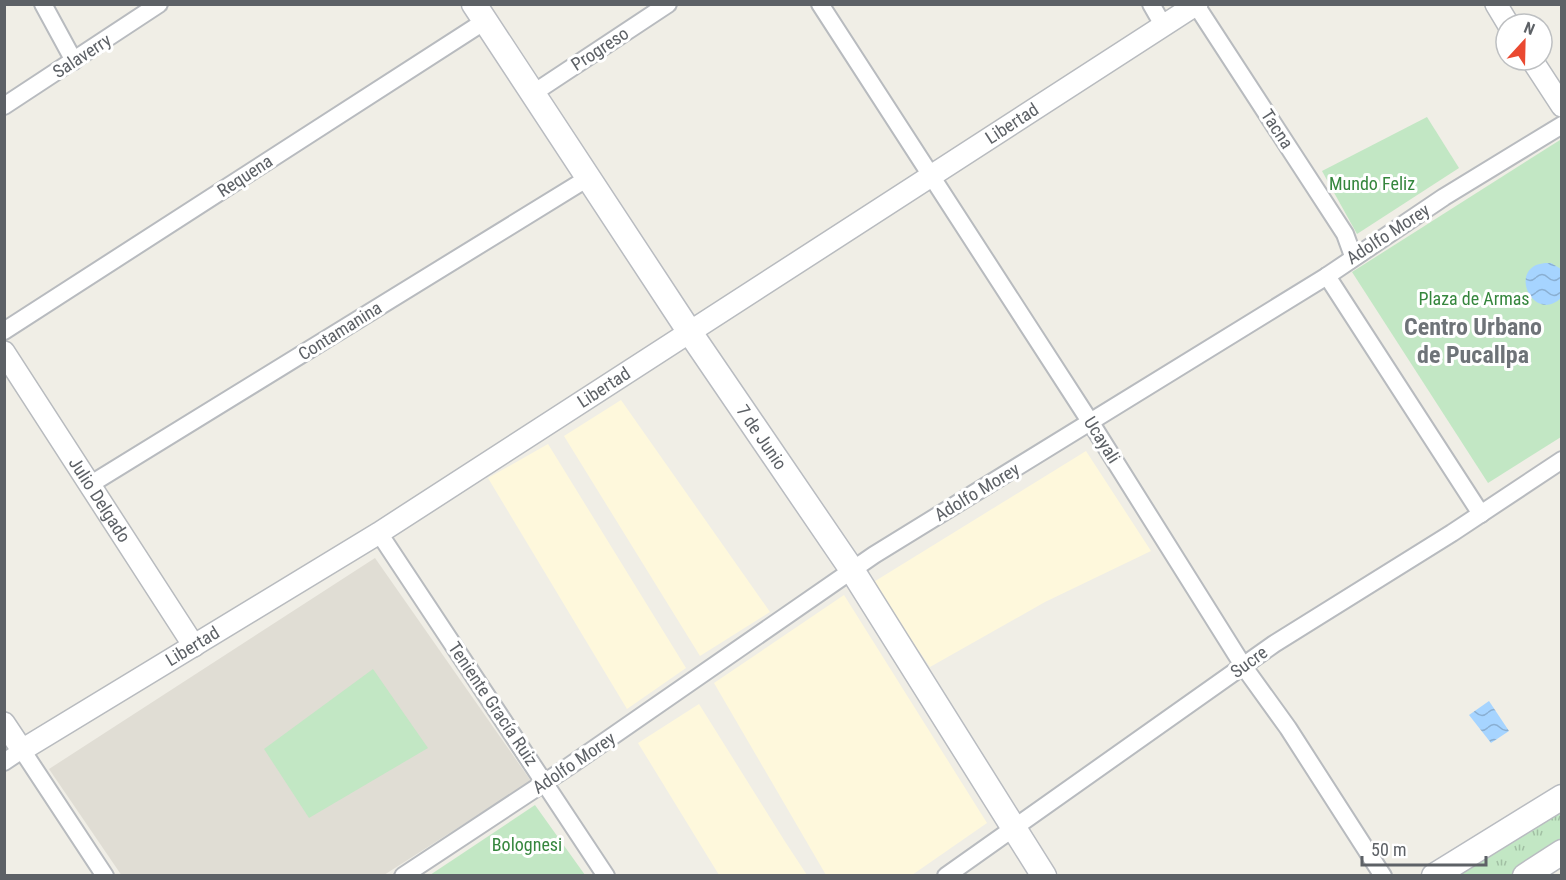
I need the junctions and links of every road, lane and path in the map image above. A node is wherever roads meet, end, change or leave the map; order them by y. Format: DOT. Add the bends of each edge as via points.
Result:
graph roads {
  1 [pos="44,4"];
  2 [pos="159,4"];
  3 [pos="668,4"];
  4 [pos="820,4"];
  5 [pos="1151,4"];
  6 [pos="1197,5"];
  7 [pos="479,13"];
  8 [pos="1162,25"];
  9 [pos="74,61"];
  10 [pos="1540,72"];
  11 [pos="532,94"];
  12 [pos="4,106"];
  13 [pos="1562,106"];
  14 [pos="1562,124"];
  15 [pos="932,175"];
  16 [pos="588,178"];
  17 [pos="1353,256"];
  18 [pos="1327,276"];
  19 [pos="4,331"];
  20 [pos="689,331"];
  21 [pos="4,352"];
  22 [pos="1091,423"];
  23 [pos="1562,460"];
  24 [pos="91,484"];
  25 [pos="1481,514"];
  26 [pos="379,533"];
  27 [pos="852,570"];
  28 [pos="194,646"];
  29 [pos="1244,667"];
  30 [pos="4,723"];
  31 [pos="22,750"];
  32 [pos="4,762"];
  33 [pos="545,783"];
  34 [pos="1562,797"];
  35 [pos="1014,827"];
  36 [pos="1562,852"];
  37 [pos="105,876"];
  38 [pos="403,876"];
  39 [pos="606,876"];
  40 [pos="946,876"];
  41 [pos="1044,876"];
  42 [pos="1383,876"];
  43 [pos="1434,876"];
  44 [pos="1525,876"];
  1 -- 9 [label="street"];
  2 -- 9 [label="street, Salaverry"];
  3 -- 11 [label="street, Progreso"];
  4 -- 15 [label="street, Ucayali"];
  5 -- 8 [label="street"];
  6 -- 8 [label="street, Libertad"];
  6 -- 17 [label="street, Tacna" via="1345,234"];
  7 -- 11 [label="main road, 7 de Junio"];
  7 -- 19 [label="street, Requena"];
  8 -- 15 [label="street, Libertad"];
  9 -- 12 [label="street, Salaverry"];
  10 -- 13 [label="street"];
  11 -- 16 [label="main road, 7 de Junio"];
  14 -- 17 [label="street, Adolfo Morey"];
  15 -- 20 [label="street, Libertad"];
  15 -- 22 [label="street, Ucayali"];
  16 -- 20 [label="main road, 7 de Junio"];
  16 -- 24 [label="street, Contamanina"];
  17 -- 18 [label="street, Adolfo Morey"];
  18 -- 22 [label="street, Adolfo Morey"];
  18 -- 25 [label="street"];
  20 -- 26 [label="street, Libertad"];
  20 -- 27 [label="main road, 7 de Junio"];
  21 -- 24 [label="street, Julio Delgado"];
  22 -- 27 [label="street, Adolfo Morey"];
  22 -- 29 [label="street, Ucayali"];
  23 -- 25 [label="street, Sucre"];
  24 -- 28 [label="street, Julio Delgado"];
  25 -- 29 [label="street, Sucre" via="1274,644"];
  26 -- 28 [label="street, Libertad"];
  26 -- 33 [label="street, Teniente Gracía Ruiz"];
  27 -- 33 [label="street, Adolfo Morey"];
  27 -- 35 [label="main road, 7 de Junio"];
  28 -- 31 [label="street, Libertad"];
  29 -- 35 [label="street, Sucre"];
  29 -- 42 [label="street, Ucayali"];
  30 -- 31 [label="street"];
  31 -- 32 [label="street, Libertad"];
  31 -- 37 [label="street"];
  33 -- 38 [label="street, Adolfo Morey"];
  33 -- 39 [label="street, Teniente Gracía Ruiz"];
  34 -- 43 [label="main road"];
  35 -- 40 [label="street, Sucre"];
  35 -- 41 [label="main road, 7 de Junio"];
  36 -- 44 [label="main road"];
}
